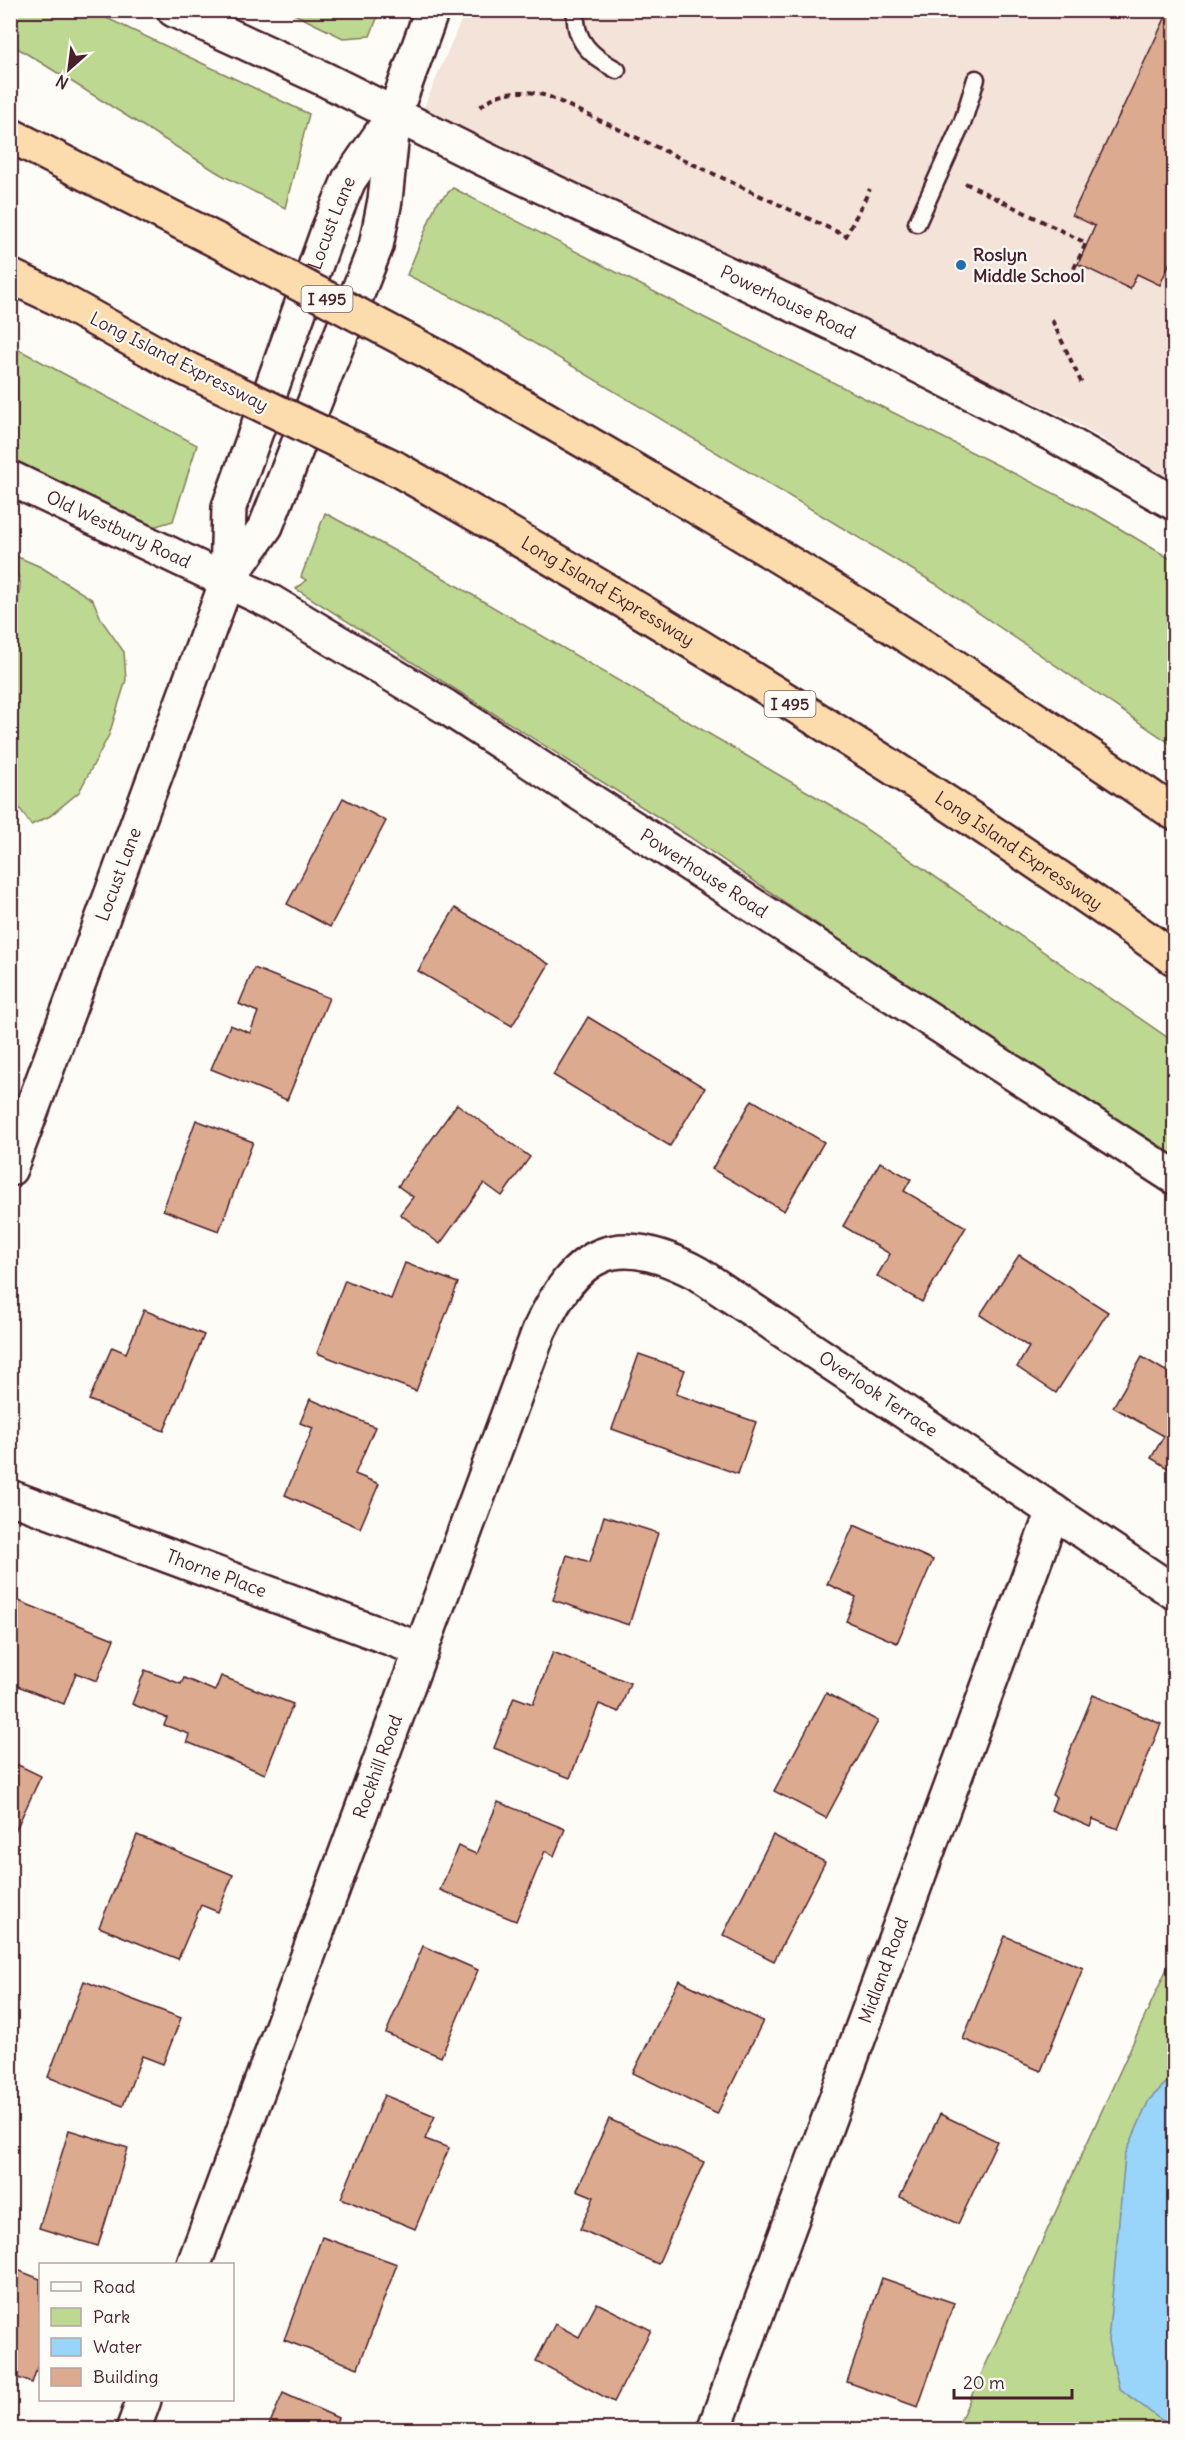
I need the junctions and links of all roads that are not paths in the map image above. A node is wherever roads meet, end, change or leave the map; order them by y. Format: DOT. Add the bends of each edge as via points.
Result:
graph roads {
  1 [pos="174,10"];
  2 [pos="432,10"];
  3 [pos="576,10"];
  4 [pos="617,70"];
  5 [pos="976,79"];
  6 [pos="394,115"];
  7 [pos="10,135"];
  8 [pos="917,223"];
  9 [pos="10,276"];
  10 [pos="10,478"];
  11 [pos="1174,503"];
  12 [pos="227,582"];
  13 [pos="1174,813"];
  14 [pos="1174,958"];
  15 [pos="10,1169"];
  16 [pos="1174,1177"];
  17 [pos="572,1275"];
  18 [pos="10,1497"];
  19 [pos="1053,1511"];
  20 [pos="1174,1592"];
  21 [pos="422,1650"];
  22 [pos="195,2263"];
  23 [pos="144,2401"];
  24 [pos="133,2430"];
  25 [pos="714,2430"];
  1 -- 6 [label="street"];
  2 -- 6 [label="street, Locust Lane"];
  3 -- 4 [label="lane" via="578,33 590,53"];
  5 -- 8 [label="lane" via="963,121"];
  6 -- 11 [label="street, Powerhouse Road" via="961,386"];
  6 -- 12 [label="street, Locust Lane" via="386,200 376,246 266,526"];
  6 -- 12 [label="street, Locust Lane" via="349,180 261,417 229,507"];
  7 -- 13 [label="highway, I 495, bridge" via="438,357 681,497 1050,729"];
  9 -- 14 [label="highway, Long Island Expressway / I 495, bridge" via="172,362 395,468 534,547 896,770"];
  10 -- 12 [label="street, Old Westbury Road"];
  12 -- 15 [label="street, Locust Lane"];
  12 -- 16 [label="street, Powerhouse Road" via="310,623 446,707"];
  17 -- 19 [label="street, Overlook Terrace" via="601,1256 627,1250 642,1250 672,1260 730,1293"];
  17 -- 21 [label="street, Rockhill Road" via="539,1331"];
  18 -- 21 [label="street, Thorne Place"];
  19 -- 20 [label="street, Overlook Terrace"];
  19 -- 25 [label="street, Midland Road"];
  21 -- 22 [label="street, Rockhill Road"];
  23 -- 24 [label="street"];
}
